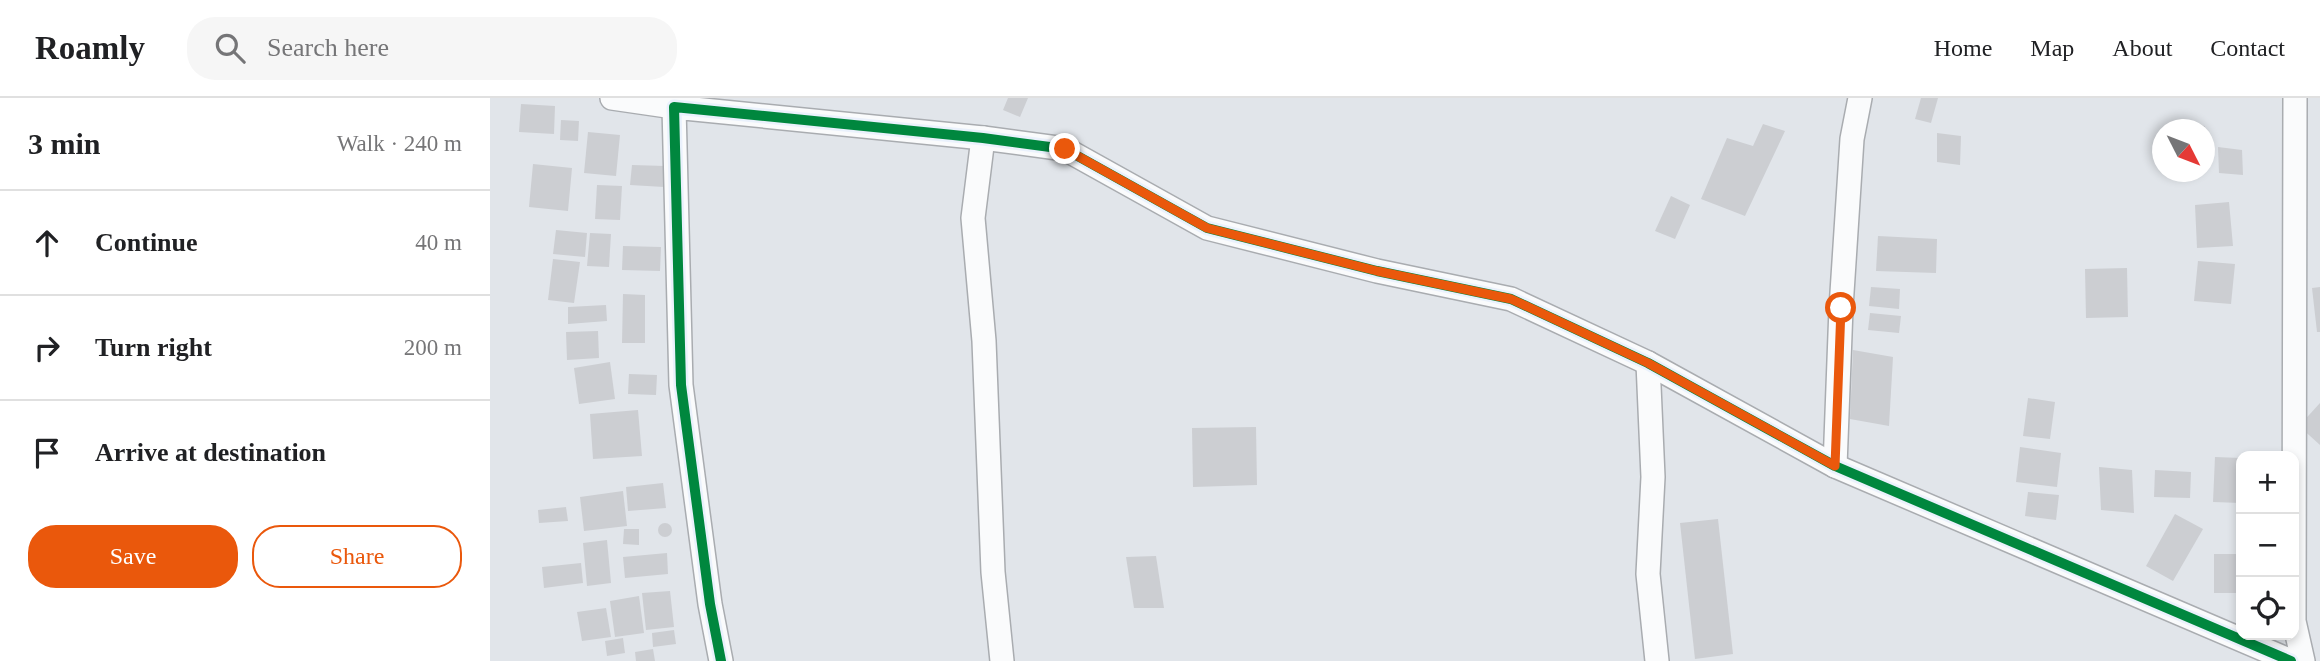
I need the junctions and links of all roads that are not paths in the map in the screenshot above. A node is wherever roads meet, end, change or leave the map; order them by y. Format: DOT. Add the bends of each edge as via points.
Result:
graph roads {
  1 [pos="612,98"];
  2 [pos="1860,98"];
  3 [pos="2295,98"];
  4 [pos="682,105"];
  5 [pos="982,138"];
  6 [pos="1648,363"];
  7 [pos="1835,466"];
  8 [pos="721,661"];
  9 [pos="1002,661"];
  10 [pos="1657,661"];
  11 [pos="2291,661"];
  12 [pos="2303,661"];
  1 -- 4 [label="street"];
  2 -- 7 [label="street" via="1852,139"];
  3 -- 12 [label="street" via="2294,621"];
  4 -- 5 [label="street"];
  4 -- 8 [label="street" via="681,386"];
  5 -- 6 [label="street" via="1065,149 1207,228 1511,299"];
  5 -- 9 [label="street" via="973,218"];
  6 -- 7 [label="street"];
  6 -- 10 [label="street" via="1653,477 1648,574"];
  7 -- 11 [label="street"];
}
